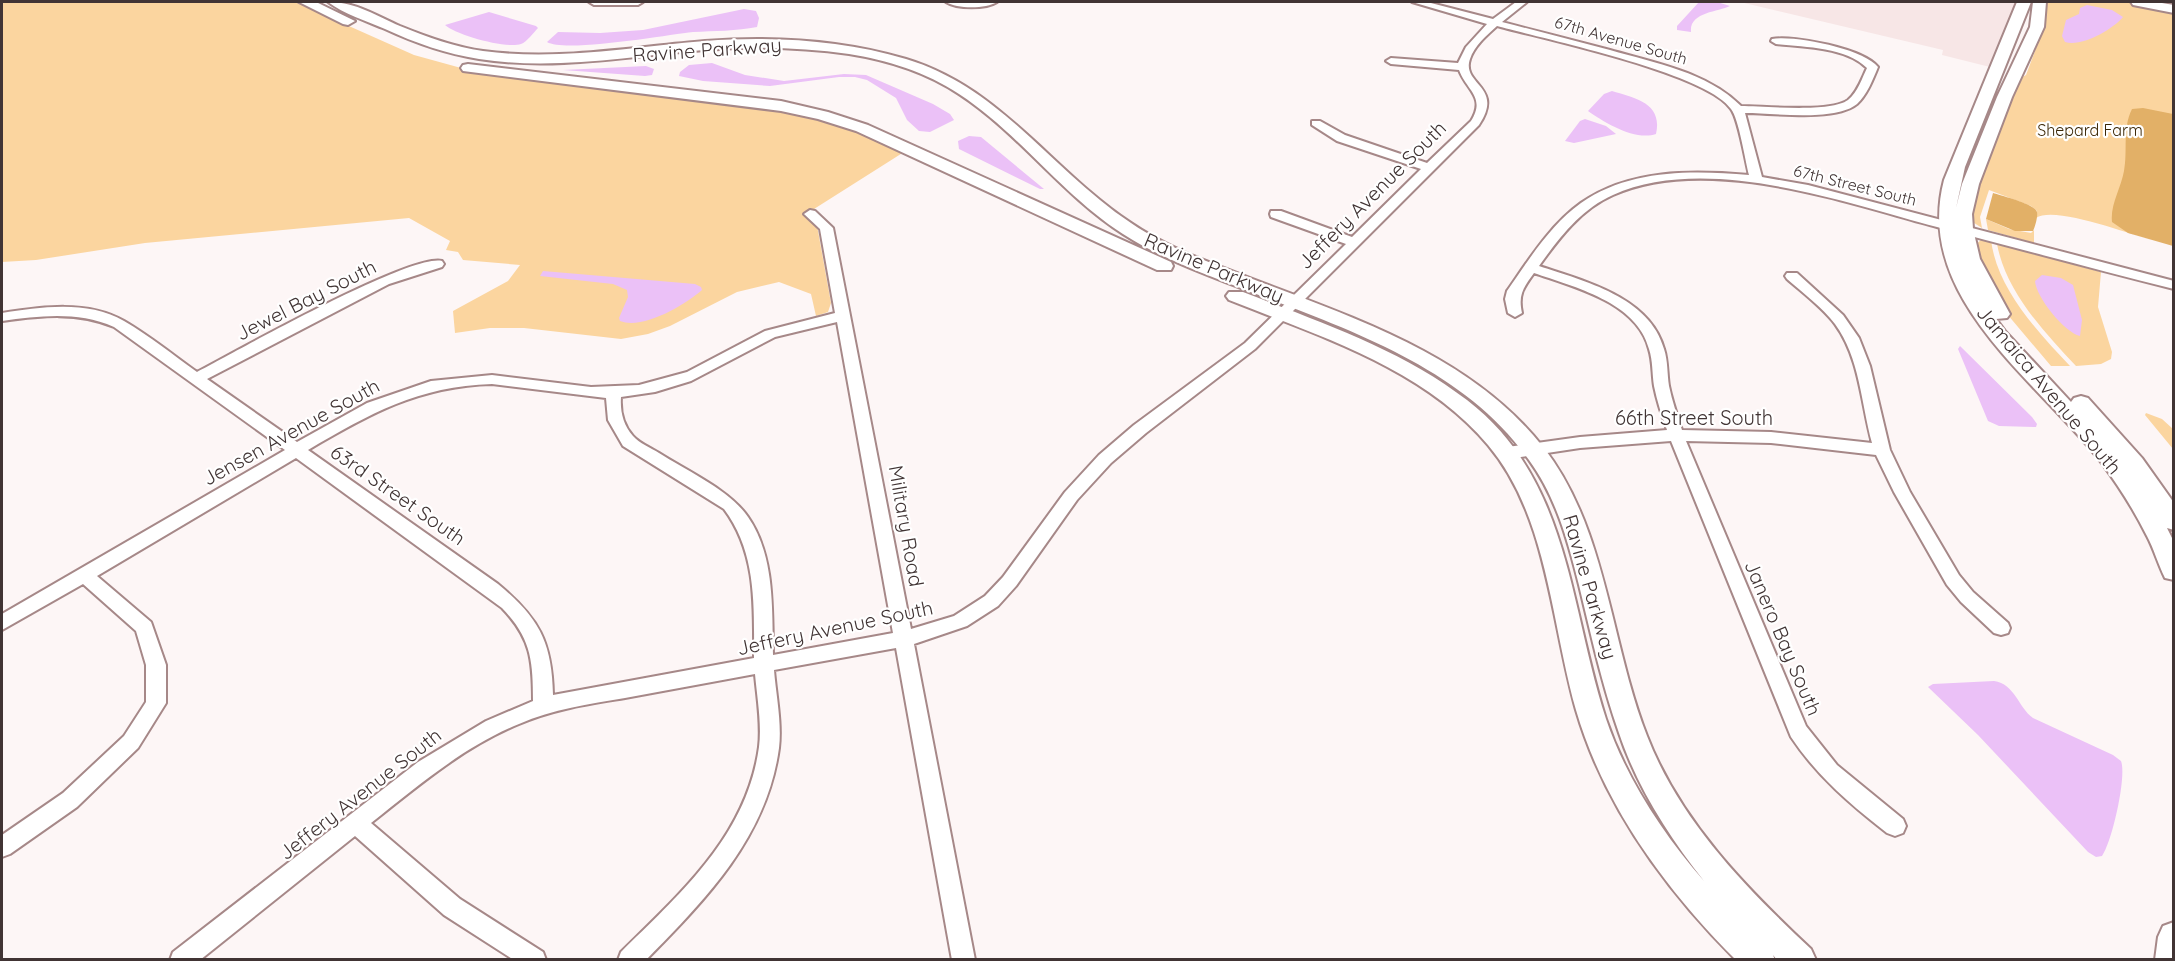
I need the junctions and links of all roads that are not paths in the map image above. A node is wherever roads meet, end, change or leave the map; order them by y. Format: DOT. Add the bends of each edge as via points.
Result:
graph roads {
  1 [pos="306,2"];
  2 [pos="335,2"];
  3 [pos="594,2"];
  4 [pos="638,2"];
  5 [pos="989,2"];
  6 [pos="1417,2"];
  7 [pos="1522,2"];
  8 [pos="2024,2"];
  9 [pos="2040,2"];
  10 [pos="2138,2"];
  11 [pos="2156,2"];
  12 [pos="955,3"];
  13 [pos="2174,7"];
  14 [pos="1496,23"];
  15 [pos="1776,41"];
  16 [pos="1391,61"];
  17 [pos="1464,67"];
  18 [pos="1738,109"];
  19 [pos="1316,123"];
  20 [pos="1429,168"];
  21 [pos="1756,179"];
  22 [pos="1276,213"];
  23 [pos="810,214"];
  24 [pos="1955,226"];
  25 [pos="1354,242"];
  26 [pos="437,264"];
  27 [pos="1532,268"];
  28 [pos="1792,276"];
  29 [pos="2174,285"];
  30 [pos="1288,309"];
  31 [pos="1515,313"];
  32 [pos="844,316"];
  33 [pos="2,317"];
  34 [pos="195,379"];
  35 [pos="614,393"];
  36 [pos="1676,435"];
  37 [pos="1533,449"];
  38 [pos="296,450"];
  39 [pos="1882,450"];
  40 [pos="1507,453"];
  41 [pos="2174,522"];
  42 [pos="2174,571"];
  43 [pos="85,576"];
  44 [pos="2,623"];
  45 [pos="2001,628"];
  46 [pos="903,639"];
  47 [pos="764,665"];
  48 [pos="543,705"];
  49 [pos="356,822"];
  50 [pos="1895,826"];
  51 [pos="2,847"];
  52 [pos="2174,937"];
  53 [pos="181,960"];
  54 [pos="535,960"];
  55 [pos="629,960"];
  56 [pos="964,960"];
  57 [pos="1759,960"];
  58 [pos="1800,960"];
  59 [pos="2171,960"];
  1 -- 30 [label="street, Ravine Parkway" via="415,51 459,66 771,104 836,119 1170,268"];
  2 -- 30 [label="street, Ravine Parkway" via="430,43 495,56 576,59 714,45 783,44 849,50 904,63 949,82 977,100 1112,219 1172,254"];
  3 -- 4 [label="street"];
  5 -- 12 [label="street" via="984,11 974,14 962,11"];
  6 -- 14 [label="street, 67th Avenue South"];
  7 -- 14 [label="street"];
  8 -- 24 [label="street, Jamaica Avenue South" via="1952,181 1946,206"];
  9 -- 24 [label="street, Jamaica Avenue South" via="2039,16"];
  10 -- 13 [label="street"];
  11 -- 13 [label="street"];
  14 -- 17 [label="street" via="1467,50"];
  14 -- 18 [label="street, 67th Avenue South" via="1683,74 1717,91"];
  15 -- 18 [label="street" via="1855,56 1874,67 1854,100 1842,107"];
  16 -- 17 [label="street"];
  17 -- 20 [label="street, Jeffery Avenue South" via="1482,96 1482,112"];
  18 -- 21 [label="street"];
  19 -- 20 [label="street" via="1341,138"];
  20 -- 25 [label="street, Jeffery Avenue South"];
  21 -- 24 [label="street, 67th Street South"];
  21 -- 27 [label="street, 67th Street South" via="1667,178 1610,192 1577,213"];
  22 -- 25 [label="street"];
  23 -- 32 [label="street, Military Road" via="826,228"];
  24 -- 29 [label="street, 67th Street South"];
  24 -- 41 [label="street, Jamaica Avenue South" via="2000,313 2118,444"];
  24 -- 42 [label="street, Jamaica Avenue South" via="1951,254 1970,295 2014,353 2116,467 2148,516"];
  25 -- 30 [label="street, Jeffery Avenue South"];
  26 -- 34 [label="street, Jewel Bay South" via="384,281"];
  27 -- 31 [label="street, 67th Street South" via="1513,294"];
  27 -- 36 [label="street, Janero Bay South" via="1603,294 1640,320 1656,344 1663,390"];
  28 -- 39 [label="street" via="1838,318 1852,338 1863,366"];
  30 -- 37 [label="street, Ravine Parkway" via="1382,338 1440,368 1484,398"];
  30 -- 40 [label="street, Ravine Parkway" via="1422,377 1469,414"];
  30 -- 46 [label="street, Jeffery Avenue South" via="1231,362 1164,409 1106,458 1064,506 995,598 969,617"];
  32 -- 35 [label="street, Jensen Avenue South" via="773,333 680,380"];
  32 -- 46 [label="street, Military Road"];
  33 -- 34 [label="street, 63rd Street South" via="61,311 108,318"];
  34 -- 38 [label="street, 63rd Street South"];
  35 -- 38 [label="street, Jensen Avenue South" via="573,392 497,379 450,382 381,402"];
  35 -- 47 [label="street" via="613,414 629,442 730,505 742,518 760,567"];
  36 -- 37 [label="street, 66th Street South" via="1604,439"];
  36 -- 39 [label="street, 66th Street South" via="1779,438"];
  36 -- 50 [label="street, Janero Bay South" via="1798,731 1825,768"];
  37 -- 40 [label="street, 66th Street South"];
  37 -- 58 [label="street, Ravine Parkway" via="1555,482 1572,519 1623,706 1643,763 1702,858 1751,914"];
  38 -- 43 [label="street, Jensen Avenue South"];
  38 -- 48 [label="street, 63rd Street South" via="492,589 522,615 537,640"];
  39 -- 45 [label="street" via="1953,580"];
  40 -- 57 [label="street, Ravine Parkway" via="1542,519 1591,713 1611,765 1643,824 1681,876"];
  43 -- 44 [label="street"];
  43 -- 51 [label="street" via="144,627 156,665 156,704 131,742 70,800"];
  46 -- 47 [label="street, Jeffery Avenue South"];
  46 -- 56 [label="street, Military Road"];
  47 -- 48 [label="street, Jeffery Avenue South"];
  47 -- 55 [label="street" via="769,745 752,812 717,869"];
  48 -- 49 [label="street, Jeffery Avenue South" via="456,746"];
  49 -- 53 [label="street, Jeffery Avenue South"];
  49 -- 54 [label="street" via="453,907"];
  52 -- 59 [label="street"];
}
